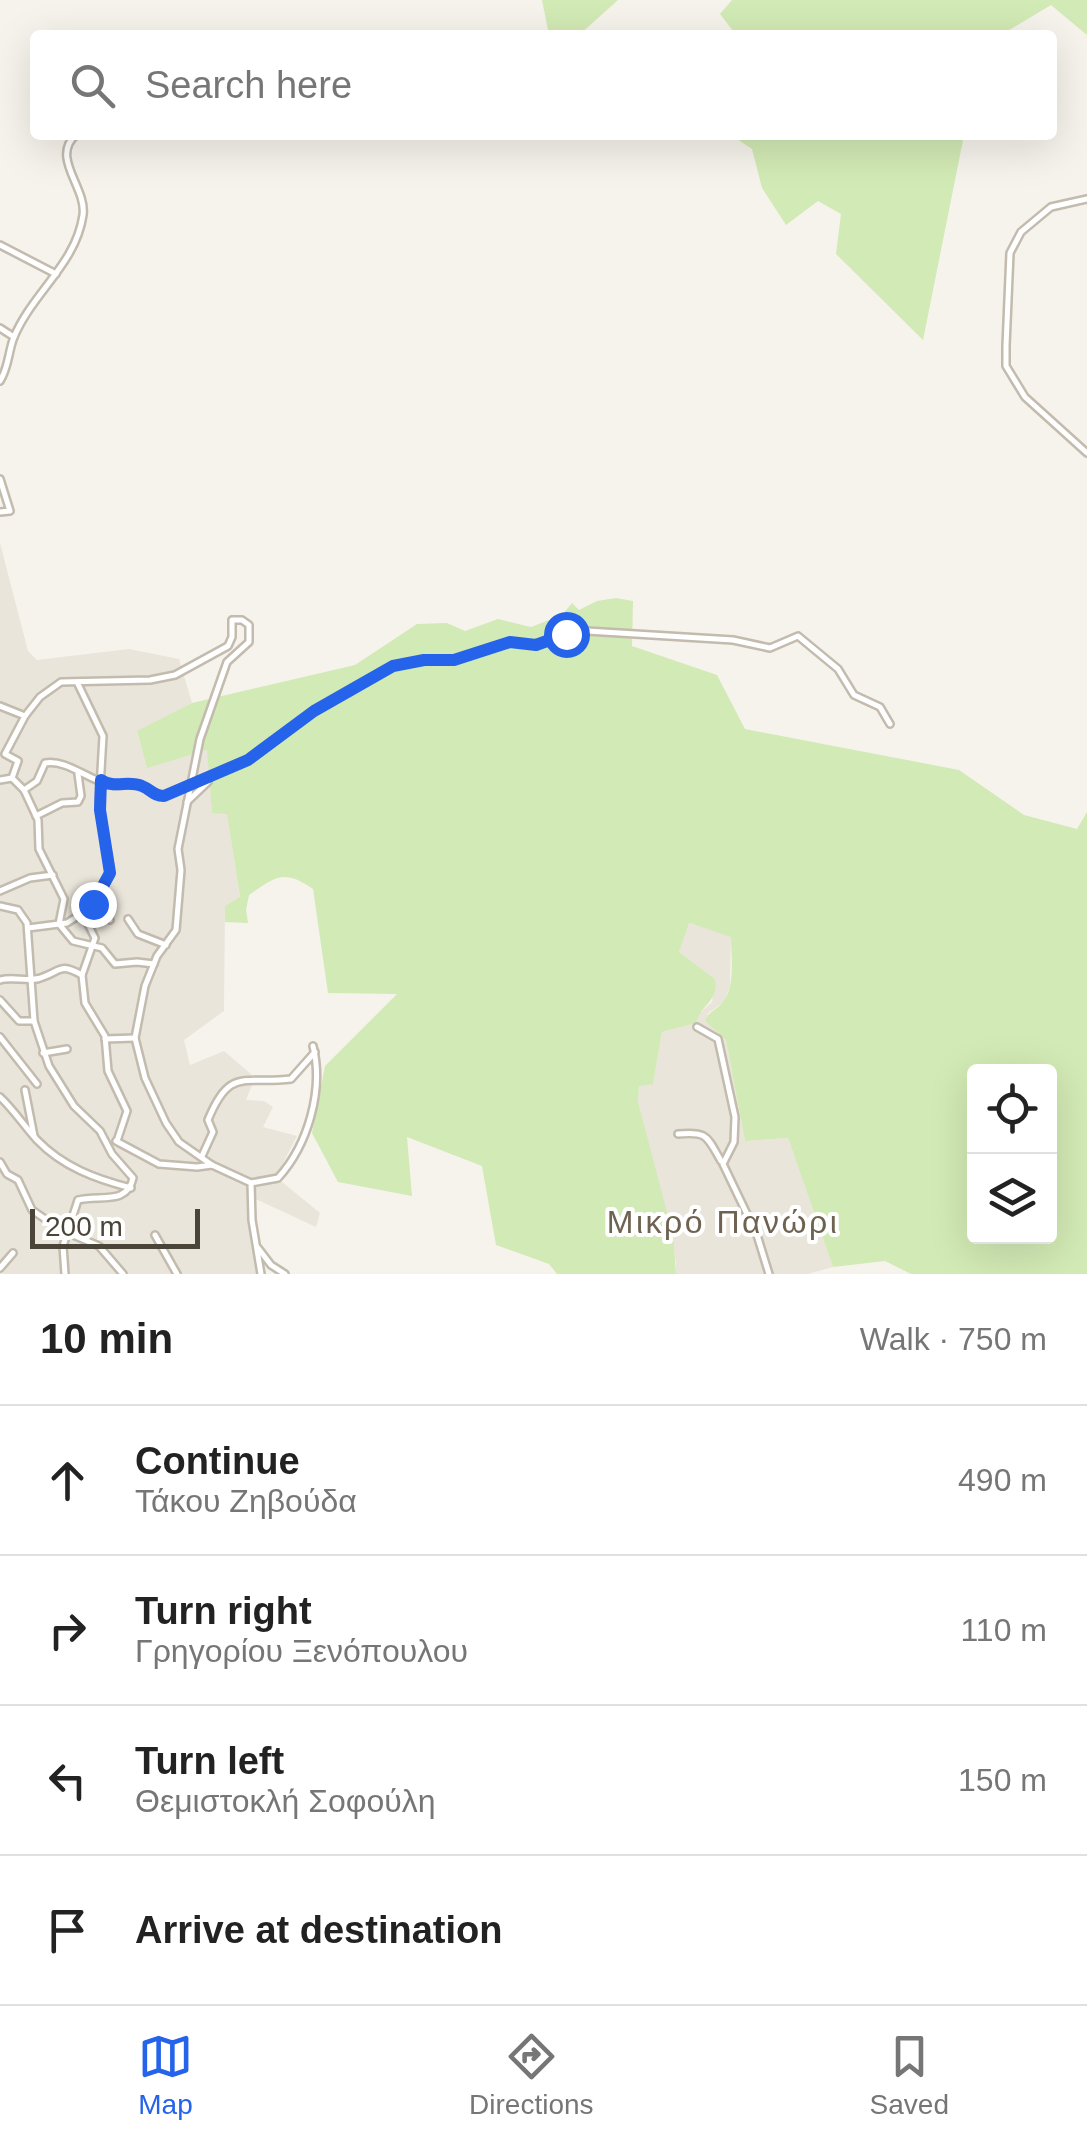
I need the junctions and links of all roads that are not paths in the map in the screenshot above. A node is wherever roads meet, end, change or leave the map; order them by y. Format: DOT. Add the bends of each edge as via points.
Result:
graph roads {
  1 [pos="71,140"];
  2 [pos="1087,199"];
  3 [pos="0,245"];
  4 [pos="56,274"];
  5 [pos="0,328"];
  6 [pos="14,338"];
  7 [pos="0,381"];
  8 [pos="1087,454"];
  9 [pos="0,479"];
  10 [pos="0,512"];
  11 [pos="77,682"];
  12 [pos="0,706"];
  13 [pos="25,716"];
  14 [pos="890,724"];
  15 [pos="78,774"];
  16 [pos="213,777"];
  17 [pos="12,778"];
  18 [pos="0,780"];
  19 [pos="101,780"];
  20 [pos="189,788"];
  21 [pos="24,790"];
  22 [pos="185,804"];
  23 [pos="36,816"];
  24 [pos="53,874"];
  25 [pos="0,891"];
  26 [pos="0,906"];
  27 [pos="89,913"];
  28 [pos="128,919"];
  29 [pos="110,920"];
  30 [pos="57,922"];
  31 [pos="28,928"];
  32 [pos="166,944"];
  33 [pos="91,946"];
  34 [pos="154,964"];
  35 [pos="82,974"];
  36 [pos="30,978"];
  37 [pos="0,980"];
  38 [pos="0,1000"];
  39 [pos="34,1021"];
  40 [pos="697,1027"];
  41 [pos="0,1037"];
  42 [pos="134,1038"];
  43 [pos="105,1039"];
  44 [pos="67,1049"];
  45 [pos="43,1053"];
  46 [pos="49,1066"];
  47 [pos="33,1075"];
  48 [pos="37,1084"];
  49 [pos="26,1090"];
  50 [pos="0,1097"];
  51 [pos="678,1134"];
  52 [pos="34,1136"];
  53 [pos="117,1141"];
  54 [pos="108,1144"];
  55 [pos="202,1156"];
  56 [pos="0,1162"];
  57 [pos="212,1164"];
  58 [pos="722,1164"];
  59 [pos="251,1184"];
  60 [pos="131,1188"];
  61 [pos="67,1232"];
  62 [pos="155,1234"];
  63 [pos="254,1241"];
  64 [pos="13,1253"];
  65 [pos="0,1268"];
  66 [pos="65,1274"];
  67 [pos="123,1274"];
  68 [pos="177,1274"];
  69 [pos="261,1274"];
  70 [pos="285,1274"];
  71 [pos="769,1274"];
  1 -- 4 [label="street" via="66,158 84,210 72,251"];
  2 -- 8 [label="street" via="1051,207 1021,232 1010,253 1006,346 1006,366 1025,397"];
  3 -- 4 [label="street"];
  4 -- 6 [label="street"];
  5 -- 6 [label="street"];
  6 -- 7 [label="street"];
  9 -- 10 [label="street" via="10,511"];
  11 -- 13 [label="street" via="61,682"];
  11 -- 19 [label="street" via="102,734"];
  11 -- 20 [label="street" via="175,675 225,648 232,620 246,622 250,636 218,680"];
  12 -- 13 [label="street"];
  13 -- 17 [label="street" via="5,754 18,761"];
  14 -- 16 [label="street" via="804,638 770,648 587,631 393,666"];
  15 -- 19 [label="street"];
  15 -- 21 [label="street" via="48,761"];
  15 -- 23 [label="street" via="79,800"];
  16 -- 20 [label="street"];
  16 -- 22 [label="street"];
  17 -- 18 [label="street"];
  17 -- 21 [label="street"];
  19 -- 20 [label="street" via="160,796"];
  19 -- 27 [label="street" via="110,873"];
  20 -- 22 [label="street"];
  21 -- 23 [label="street"];
  22 -- 32 [label="street" via="176,930"];
  23 -- 24 [label="street" via="39,848"];
  24 -- 25 [label="street"];
  24 -- 30 [label="street" via="64,900"];
  26 -- 31 [label="street" via="18,910"];
  27 -- 29 [label="street"];
  27 -- 30 [label="street"];
  27 -- 33 [label="street"];
  28 -- 32 [label="street" via="138,934"];
  30 -- 31 [label="street"];
  30 -- 33 [label="street" via="73,942"];
  31 -- 36 [label="street"];
  32 -- 34 [label="street"];
  33 -- 34 [label="street" via="114,964"];
  33 -- 35 [label="street"];
  34 -- 42 [label="street"];
  35 -- 36 [label="street" via="56,968"];
  35 -- 43 [label="street" via="86,1008"];
  36 -- 37 [label="street"];
  36 -- 39 [label="street"];
  38 -- 39 [label="street" via="19,1021"];
  39 -- 45 [label="street"];
  40 -- 58 [label="street" via="718,1038 734,1104 734,1142"];
  41 -- 47 [label="street"];
  42 -- 43 [label="street"];
  42 -- 55 [label="street" via="166,1123 179,1142"];
  43 -- 53 [label="street" via="108,1071 127,1111"];
  44 -- 45 [label="street"];
  45 -- 46 [label="street"];
  46 -- 47 [label="street"];
  46 -- 54 [label="street"];
  47 -- 48 [label="street"];
  49 -- 52 [label="street"];
  50 -- 52 [label="street"];
  51 -- 58 [label="street" via="704,1135"];
  52 -- 60 [label="street" via="78,1170"];
  53 -- 54 [label="street"];
  53 -- 57 [label="street" via="158,1164"];
  54 -- 60 [label="street" via="132,1176"];
  55 -- 57 [label="street"];
  55 -- 59 [label="street" via="220,1093 242,1080 291,1079 314,1049 306,1129 278,1178"];
  56 -- 61 [label="street" via="32,1210"];
  57 -- 59 [label="street"];
  58 -- 71 [label="street"];
  59 -- 63 [label="street"];
  60 -- 61 [label="street" via="122,1196 78,1200"];
  61 -- 66 [label="street"];
  61 -- 67 [label="street" via="99,1246"];
  62 -- 68 [label="street"];
  63 -- 69 [label="street"];
  63 -- 70 [label="street"];
  64 -- 65 [label="street"];
}
